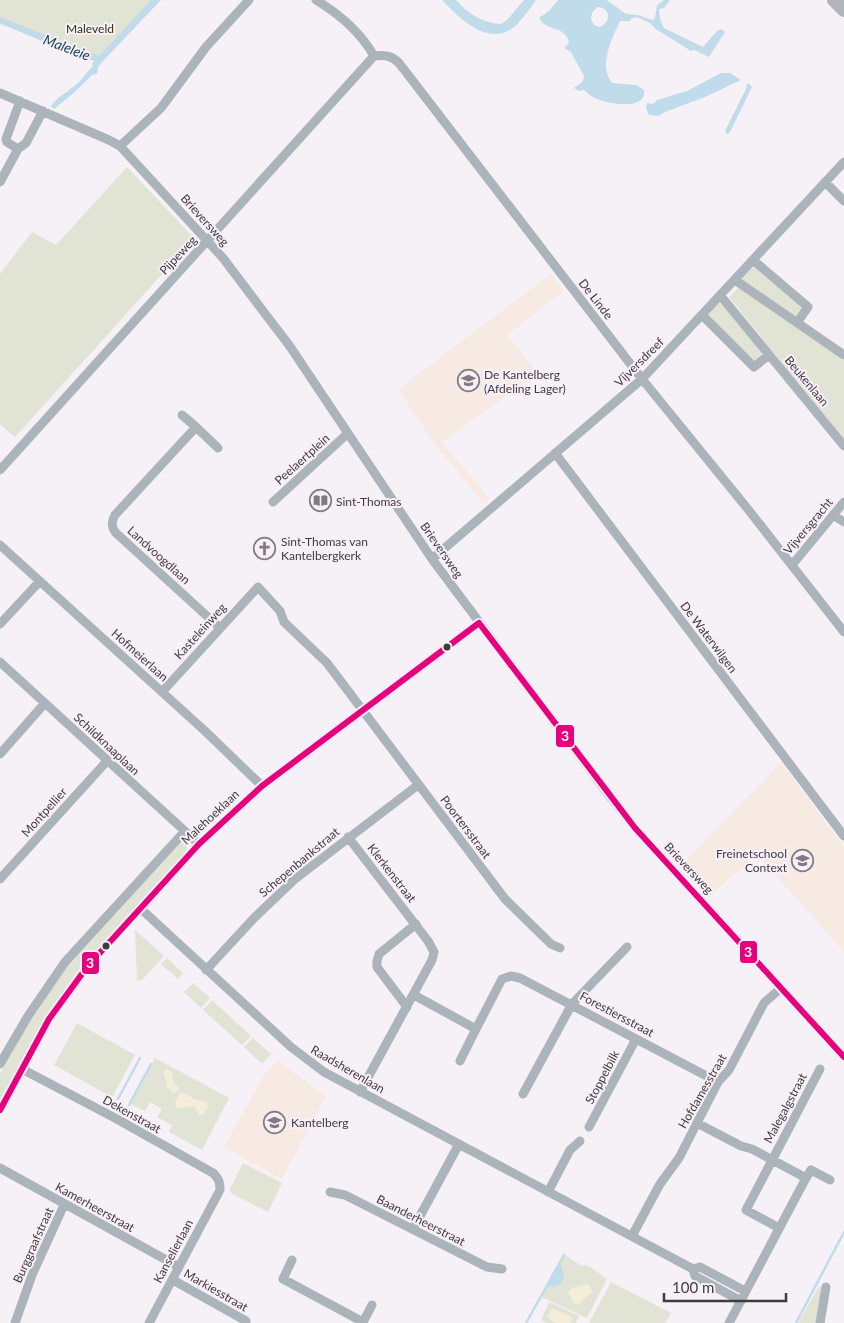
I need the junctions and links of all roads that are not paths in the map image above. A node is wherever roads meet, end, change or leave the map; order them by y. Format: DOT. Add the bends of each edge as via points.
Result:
graph roads {
  1 [pos="249,0"];
  2 [pos="316,0"];
  3 [pos="834,0"];
  4 [pos="844,10"];
  5 [pos="374,56"];
  6 [pos="0,93"];
  7 [pos="20,101"];
  8 [pos="43,111"];
  9 [pos="120,146"];
  10 [pos="18,149"];
  11 [pos="844,162"];
  12 [pos="0,182"];
  13 [pos="825,182"];
  14 [pos="844,201"];
  15 [pos="208,241"];
  16 [pos="753,260"];
  17 [pos="734,280"];
  18 [pos="720,295"];
  19 [pos="702,315"];
  20 [pos="797,323"];
  21 [pos="769,354"];
  22 [pos="844,355"];
  23 [pos="642,379"];
  24 [pos="182,415"];
  25 [pos="196,428"];
  26 [pos="348,434"];
  27 [pos="844,446"];
  28 [pos="218,448"];
  29 [pos="555,453"];
  30 [pos="0,470"];
  31 [pos="273,502"];
  32 [pos="844,502"];
  33 [pos="833,515"];
  34 [pos="844,522"];
  35 [pos="0,546"];
  36 [pos="432,559"];
  37 [pos="792,565"];
  38 [pos="40,581"];
  39 [pos="258,588"];
  40 [pos="479,623"];
  41 [pos="0,624"];
  42 [pos="220,628"];
  43 [pos="844,632"];
  44 [pos="0,662"];
  45 [pos="162,692"];
  46 [pos="45,703"];
  47 [pos="362,710"];
  48 [pos="0,754"];
  49 [pos="107,761"];
  50 [pos="418,785"];
  51 [pos="262,786"];
  52 [pos="185,830"];
  53 [pos="844,836"];
  54 [pos="348,837"];
  55 [pos="199,844"];
  56 [pos="0,879"];
  57 [pos="140,908"];
  58 [pos="416,924"];
  59 [pos="627,947"];
  60 [pos="560,948"];
  61 [pos="206,970"];
  62 [pos="781,988"];
  63 [pos="414,995"];
  64 [pos="572,1004"];
  65 [pos="407,1007"];
  66 [pos="476,1029"];
  67 [pos="636,1039"];
  68 [pos="844,1057"];
  69 [pos="460,1061"];
  70 [pos="0,1064"];
  71 [pos="22,1069"];
  72 [pos="820,1069"];
  73 [pos="718,1082"];
  74 [pos="360,1092"];
  75 [pos="523,1094"];
  76 [pos="0,1110"];
  77 [pos="697,1122"];
  78 [pos="589,1127"];
  79 [pos="580,1141"];
  80 [pos="459,1144"];
  81 [pos="772,1160"];
  82 [pos="0,1168"];
  83 [pos="806,1178"];
  84 [pos="830,1180"];
  85 [pos="220,1190"];
  86 [pos="330,1192"];
  87 [pos="548,1192"];
  88 [pos="64,1205"];
  89 [pos="779,1228"];
  90 [pos="413,1229"];
  91 [pos="632,1236"];
  92 [pos="292,1260"];
  93 [pos="179,1267"];
  94 [pos="502,1269"];
  95 [pos="693,1269"];
  96 [pos="173,1280"];
  97 [pos="826,1287"];
  98 [pos="745,1291"];
  99 [pos="741,1300"];
  100 [pos="372,1305"];
  101 [pos="15,1323"];
  102 [pos="149,1323"];
  103 [pos="246,1323"];
  104 [pos="363,1323"];
  105 [pos="729,1323"];
  106 [pos="820,1323"];
  1 -- 9 [label="street" via="206,48 161,108"];
  2 -- 5 [label="street" via="343,19"];
  3 -- 4 [label="main road"];
  5 -- 15 [label="street, Pijpeweg"];
  5 -- 23 [label="street, De Linde" via="388,55 399,63"];
  6 -- 7 [label="street, Brieversweg"];
  7 -- 8 [label="street, Brieversweg"];
  7 -- 10 [label="street" via="6,139"];
  8 -- 9 [label="street, Brieversweg"];
  8 -- 10 [label="street" via="26,143"];
  9 -- 15 [label="street, Brieversweg"];
  10 -- 12 [label="street"];
  11 -- 13 [label="street, Vijversdreef"];
  13 -- 14 [label="street"];
  13 -- 16 [label="street, Vijversdreef"];
  15 -- 26 [label="street, Brieversweg" via="289,345"];
  15 -- 30 [label="street, Pijpeweg"];
  16 -- 17 [label="street, Vijversdreef"];
  16 -- 20 [label="street" via="808,307"];
  17 -- 18 [label="street, Vijversdreef"];
  17 -- 20 [label="street"];
  18 -- 19 [label="street, Vijversdreef"];
  18 -- 21 [label="street, Beukenlaan"];
  19 -- 21 [label="street, Beukenlaan" via="754,367"];
  19 -- 23 [label="street, Vijversdreef"];
  20 -- 22 [label="street"];
  21 -- 27 [label="street, Beukenlaan"];
  23 -- 29 [label="street, Vijversdreef"];
  23 -- 37 [label="street, De Linde"];
  24 -- 25 [label="street"];
  25 -- 28 [label="street"];
  25 -- 42 [label="street, Landvoogdlaan" via="115,515 112,524 116,533"];
  26 -- 31 [label="street, Peelaertplein"];
  26 -- 36 [label="street, Brieversweg"];
  29 -- 36 [label="street, Vijversdreef"];
  29 -- 53 [label="street, De Waterwilgen"];
  32 -- 33 [label="street, Vijversgracht"];
  33 -- 34 [label="street"];
  33 -- 37 [label="street, Vijversgracht"];
  35 -- 38 [label="street, Hofmeierlaan"];
  36 -- 40 [label="street, Brieversweg"];
  37 -- 43 [label="street, De Linde"];
  38 -- 41 [label="street"];
  38 -- 45 [label="street, Hofmeierlaan"];
  39 -- 42 [label="street, Kasteleinweg"];
  39 -- 47 [label="street, Poortersstraat" via="280,611 284,622 326,663"];
  40 -- 47 [label="street, Malehoeklaan"];
  40 -- 62 [label="street, Brieversweg" via="635,828"];
  42 -- 45 [label="street, Kasteleinweg"];
  44 -- 46 [label="street, Schildknaaplaan"];
  45 -- 51 [label="street, Hofmeierlaan"];
  46 -- 48 [label="street"];
  46 -- 49 [label="street, Schildknaaplaan"];
  47 -- 50 [label="street, Poortersstraat"];
  47 -- 51 [label="street, Malehoeklaan"];
  49 -- 52 [label="street, Schildknaaplaan"];
  49 -- 56 [label="street, Montpellier"];
  50 -- 54 [label="street, Schepenbankstraat"];
  50 -- 60 [label="street, Poortersstraat" via="505,899 551,944"];
  51 -- 55 [label="street, Malehoeklaan"];
  52 -- 55 [label="street, Schildknaaplaan"];
  52 -- 70 [label="street, Malehoeklaan" via="65,962"];
  54 -- 58 [label="street, Klerkenstraat"];
  54 -- 61 [label="street, Schepenbankstraat" via="269,902"];
  55 -- 57 [label="street, Malehoeklaan"];
  57 -- 61 [label="street, Raadsherenlaan"];
  57 -- 71 [label="street, Malehoeklaan" via="87,967 49,1019"];
  58 -- 63 [label="street, Klerkenstraat" via="434,952"];
  58 -- 65 [label="street" via="379,954 377,961"];
  59 -- 64 [label="street"];
  61 -- 74 [label="street, Raadsherenlaan" via="306,1060"];
  62 -- 68 [label="street, Brieversweg"];
  62 -- 73 [label="street, Hofdamesstraat" via="764,1003 729,1070"];
  63 -- 65 [label="street, Klerkenstraat"];
  63 -- 66 [label="street"];
  64 -- 66 [label="street, Forestiersstraat" via="511,976 502,979"];
  64 -- 67 [label="street, Forestiersstraat"];
  64 -- 75 [label="street"];
  65 -- 74 [label="street, Klerkenstraat"];
  66 -- 69 [label="street"];
  67 -- 73 [label="street, Forestiersstraat"];
  67 -- 78 [label="street, Stoppelbilk"];
  71 -- 76 [label="street, Malehoeklaan"];
  71 -- 85 [label="street, Dekenstraat" via="213,1173 220,1183"];
  72 -- 81 [label="street, Malegalgstraat"];
  73 -- 77 [label="street, Hofdamesstraat"];
  74 -- 80 [label="street, Raadsherenlaan"];
  77 -- 81 [label="street"];
  77 -- 91 [label="street, Hofdamesstraat"];
  79 -- 87 [label="street" via="570,1150"];
  80 -- 87 [label="street, Raadsherenlaan"];
  80 -- 90 [label="street"];
  81 -- 83 [label="street"];
  81 -- 89 [label="street, Malegalgstraat" via="746,1210"];
  82 -- 88 [label="street, Kamerheerstraat"];
  83 -- 84 [label="street" via="811,1170"];
  83 -- 89 [label="street"];
  85 -- 93 [label="street, Kanselierlaan"];
  86 -- 90 [label="street, Baanderheerstraat" via="345,1194"];
  87 -- 91 [label="street, Raadsherenlaan"];
  88 -- 93 [label="street, Kamerheerstraat"];
  88 -- 101 [label="street, Burggraafstraat" via="32,1275"];
  89 -- 98 [label="street"];
  90 -- 94 [label="street, Baanderheerstraat" via="487,1268"];
  91 -- 95 [label="street, Raadsherenlaan"];
  92 -- 104 [label="street" via="283,1279"];
  93 -- 96 [label="street, Kanselierlaan"];
  95 -- 98 [label="street, Raadsherenlaan" via="700,1267"];
  95 -- 99 [label="street, Raadsherenlaan" via="696,1276"];
  96 -- 102 [label="street, Kanselierlaan"];
  96 -- 103 [label="street, Markiesstraat"];
  97 -- 106 [label="street"];
  98 -- 99 [label="street"];
  99 -- 105 [label="street"];
  100 -- 104 [label="street"];
}
